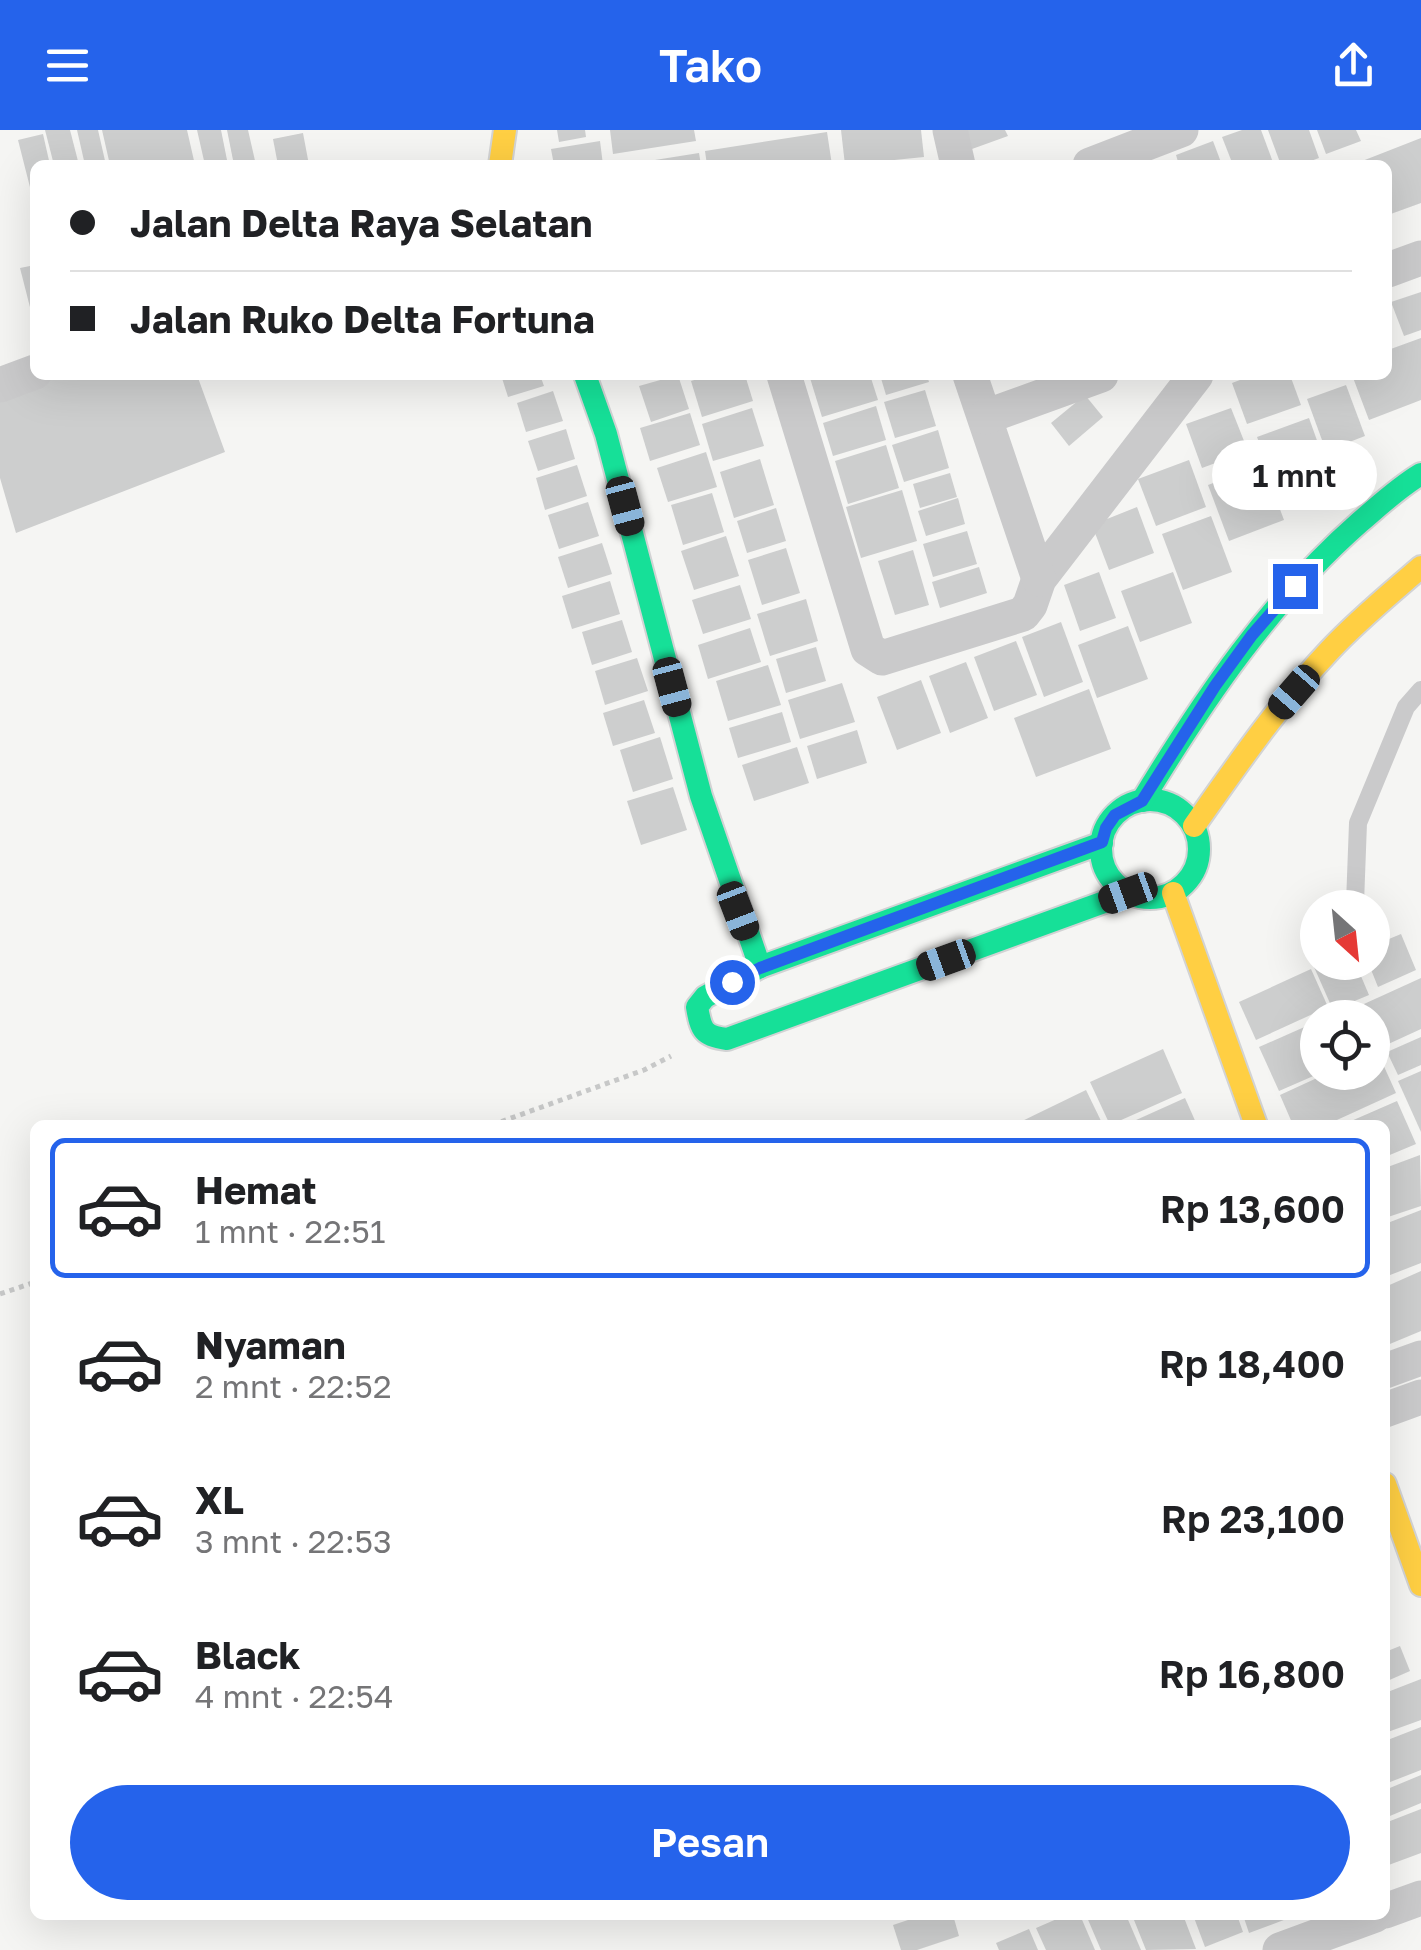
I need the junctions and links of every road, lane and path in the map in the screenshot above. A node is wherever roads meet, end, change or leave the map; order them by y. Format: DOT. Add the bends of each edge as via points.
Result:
graph roads {
  1 [pos="505,130"];
  2 [pos="950,130"];
  3 [pos="1182,130"];
  4 [pos="501,160"];
  5 [pos="957,160"];
  6 [pos="1103,160"];
  7 [pos="1421,258"];
  8 [pos="1392,269"];
  9 [pos="30,374"];
  10 [pos="588,380"];
  11 [pos="786,380"];
  12 [pos="972,380"];
  13 [pos="1087,380"];
  14 [pos="1192,380"];
  15 [pos="0,385"];
  16 [pos="984,418"];
  17 [pos="1421,474"];
  18 [pos="1421,567"];
  19 [pos="1039,578"];
  20 [pos="1421,690"];
  21 [pos="1142,801"];
  22 [pos="1194,826"];
  23 [pos="1102,842"];
  24 [pos="1355,890"];
  25 [pos="1128,893"];
  26 [pos="1173,893"];
  27 [pos="760,968"];
  28 [pos="644,1070"];
  29 [pos="506,1120"];
  30 [pos="1254,1120"];
  31 [pos="30,1284"];
  32 [pos="0,1294"];
  33 [pos="1421,1358"];
  34 [pos="1390,1369"];
  35 [pos="1421,1398"];
  36 [pos="1390,1408"];
  37 [pos="1390,1498"];
  38 [pos="1421,1585"];
  39 [pos="1421,1898"];
  40 [pos="1390,1910"];
  41 [pos="1361,1920"];
  42 [pos="1280,1950"];
  1 -- 4 [label="street"];
  2 -- 5 [label="street"];
  3 -- 6 [label="street"];
  7 -- 8 [label="street"];
  9 -- 15 [label="street"];
  10 -- 27 [label="street" via="700,796"];
  11 -- 19 [label="street" via="874,656 891,658 1023,614"];
  12 -- 16 [label="street"];
  13 -- 16 [label="street"];
  14 -- 19 [label="street"];
  16 -- 19 [label="street"];
  17 -- 21 [label="street" via="1316,561 1252,635"];
  18 -- 22 [label="street" via="1306,677"];
  20 -- 24 [label="lane" via="1406,707 1358,823"];
  21 -- 22 [label="street" via="1172,805"];
  21 -- 23 [label="street" via="1115,815"];
  22 -- 26 [label="street" via="1199,856 1186,884"];
  23 -- 25 [label="street" via="1107,872"];
  23 -- 27 [label="street"];
  25 -- 26 [label="street"];
  25 -- 27 [label="street" via="727,1039 709,1037 697,1006"];
  26 -- 30 [label="street"];
  28 -- 29 [label="path"];
  31 -- 32 [label="path"];
  33 -- 34 [label="street"];
  35 -- 36 [label="street"];
  37 -- 38 [label="street"];
  39 -- 40 [label="street"];
  41 -- 42 [label="street"];
}
